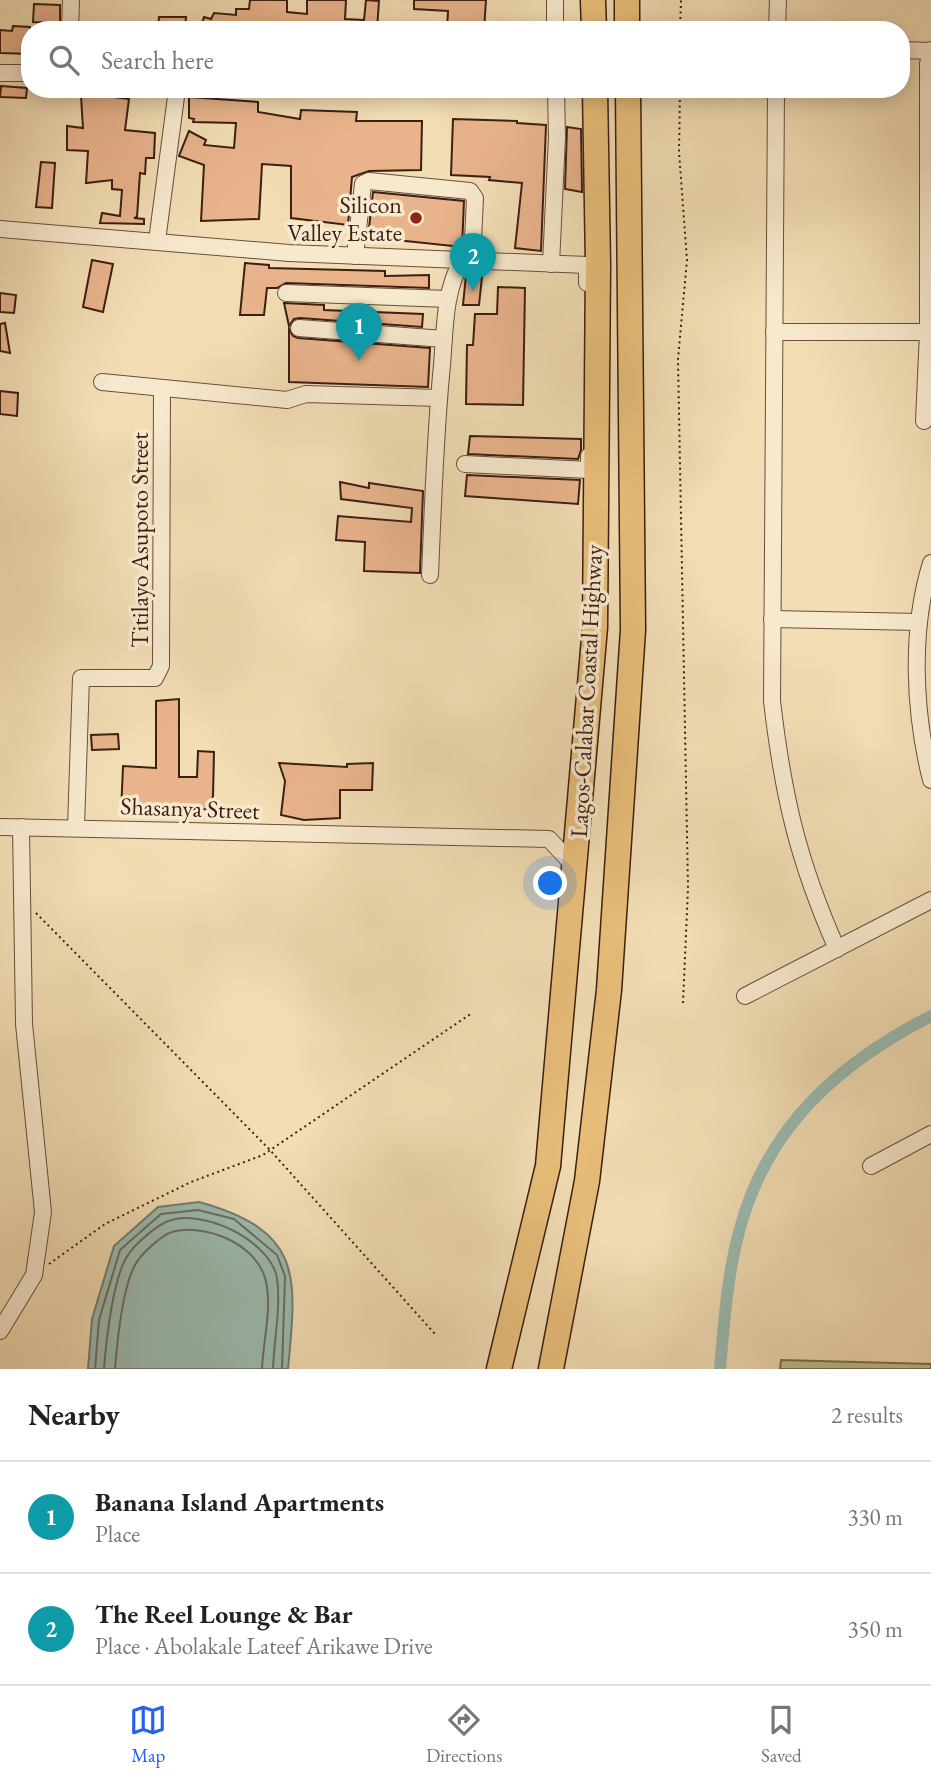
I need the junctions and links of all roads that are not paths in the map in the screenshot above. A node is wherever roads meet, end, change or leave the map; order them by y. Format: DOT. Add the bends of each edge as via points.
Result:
graph roads {
  1 [pos="71,0"];
  2 [pos="555,0"];
  3 [pos="593,0"];
  4 [pos="627,0"];
  5 [pos="778,0"];
  6 [pos="70,21"];
  7 [pos="555,21"];
  8 [pos="594,21"];
  9 [pos="627,21"];
  10 [pos="777,21"];
  11 [pos="910,50"];
  12 [pos="931,51"];
  13 [pos="0,73"];
  14 [pos="21,73"];
  15 [pos="176,98"];
  16 [pos="555,98"];
  17 [pos="595,98"];
  18 [pos="628,98"];
  19 [pos="776,98"];
  20 [pos="0,229"];
  21 [pos="157,241"];
  22 [pos="355,256"];
  23 [pos="467,260"];
  24 [pos="551,264"];
  25 [pos="286,293"];
  26 [pos="448,299"];
  27 [pos="299,328"];
  28 [pos="774,332"];
  29 [pos="929,333"];
  30 [pos="444,339"];
  31 [pos="102,382"];
  32 [pos="162,388"];
  33 [pos="439,398"];
  34 [pos="925,421"];
  35 [pos="465,464"];
  36 [pos="931,563"];
  37 [pos="430,575"];
  38 [pos="772,619"];
  39 [pos="919,622"];
  40 [pos="931,780"];
  41 [pos="579,817"];
  42 [pos="0,827"];
  43 [pos="21,827"];
  44 [pos="76,827"];
  45 [pos="549,839"];
  46 [pos="575,867"];
  47 [pos="931,900"];
  48 [pos="837,948"];
  49 [pos="745,996"];
  50 [pos="928,1141"];
  51 [pos="871,1166"];
  52 [pos="0,1331"];
  53 [pos="499,1369"];
  54 [pos="551,1369"];
  1 -- 6 [label="street"];
  2 -- 7 [label="street"];
  3 -- 8 [label="highway"];
  4 -- 9 [label="highway"];
  5 -- 10 [label="street"];
  11 -- 12 [label="street"];
  12 -- 29 [label="street"];
  13 -- 14 [label="street"];
  15 -- 21 [label="street"];
  16 -- 24 [label="street"];
  17 -- 41 [label="highway, Lagos-Calabar Coastal Highway" via="595,627"];
  18 -- 54 [label="highway, Lagos-Calabar Coastal Highway" via="634,629 608,990 590,1154"];
  19 -- 28 [label="street"];
  20 -- 21 [label="street"];
  21 -- 22 [label="street"];
  22 -- 23 [label="street"];
  22 -- 23 [label="street" via="363,184 369,181 471,191 475,198"];
  23 -- 24 [label="street"];
  23 -- 26 [label="street" via="453,276"];
  24 -- 35 [label="street" via="587,265 589,470"];
  25 -- 26 [label="street"];
  26 -- 30 [label="street"];
  27 -- 30 [label="street"];
  28 -- 29 [label="street"];
  28 -- 38 [label="street"];
  29 -- 34 [label="street"];
  30 -- 33 [label="street"];
  31 -- 32 [label="street"];
  32 -- 33 [label="street" via="287,400 306,394"];
  32 -- 44 [label="street, Titilayo Asupoto Street" via="161,666 155,678 81,678"];
  33 -- 37 [label="street"];
  36 -- 39 [label="street"];
  38 -- 39 [label="street"];
  38 -- 48 [label="street" via="772,701 780,767 810,888"];
  39 -- 40 [label="street" via="918,689"];
  41 -- 45 [label="street"];
  41 -- 46 [label="highway, Lagos-Calabar Coastal Highway"];
  42 -- 43 [label="street, Shasanya Street"];
  43 -- 44 [label="street, Shasanya Street"];
  43 -- 52 [label="street" via="24,1024 43,1212 34,1275"];
  44 -- 45 [label="street, Shasanya Street"];
  45 -- 46 [label="street"];
  46 -- 53 [label="highway, Lagos-Calabar Coastal Highway" via="548,1166"];
  47 -- 48 [label="street"];
  48 -- 49 [label="street"];
  50 -- 51 [label="street"];
}
